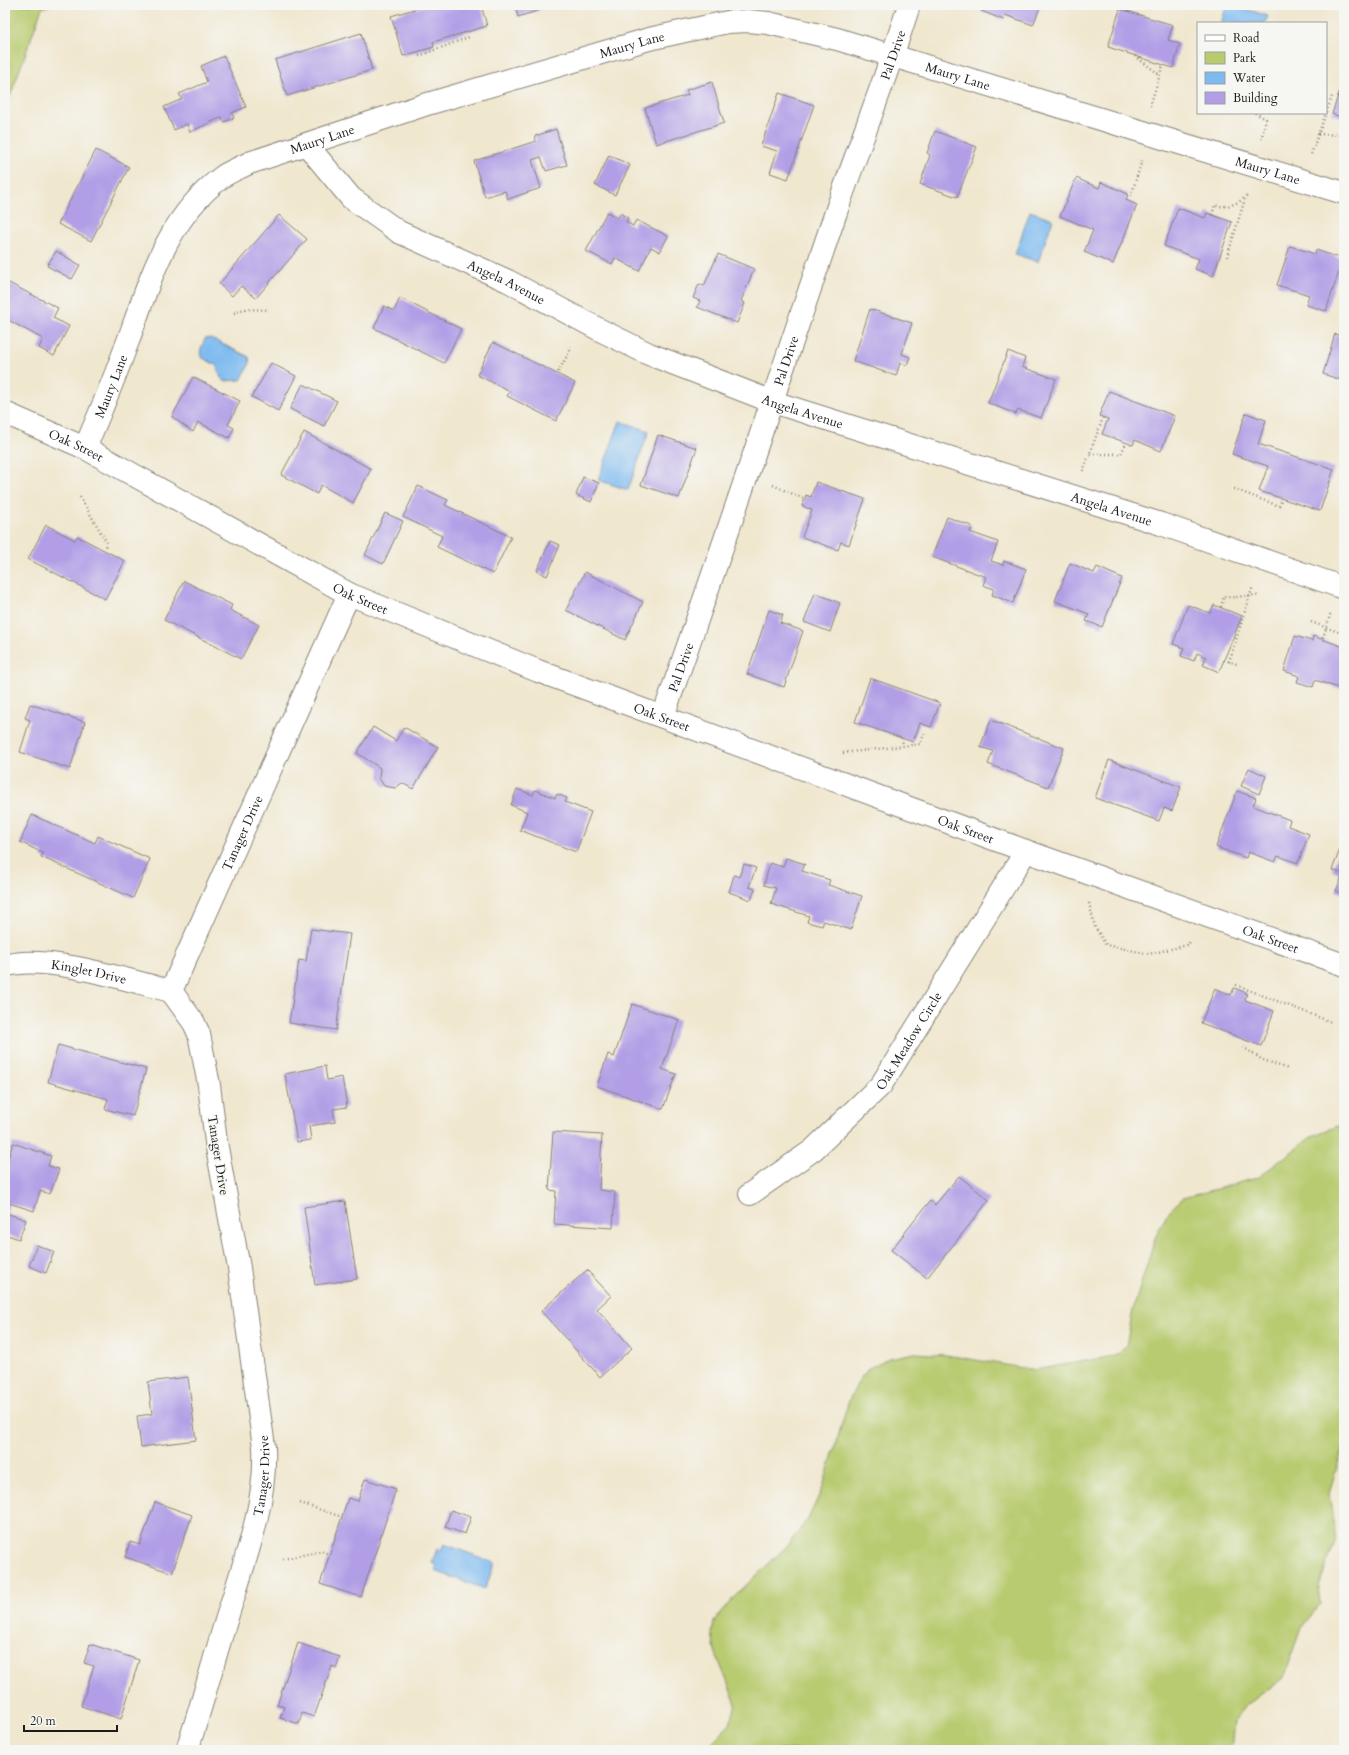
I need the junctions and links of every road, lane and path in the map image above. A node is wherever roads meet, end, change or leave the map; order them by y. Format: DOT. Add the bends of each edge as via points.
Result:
graph roads {
  1 [pos="909,5"];
  2 [pos="469,37"];
  3 [pos="419,56"];
  4 [pos="893,56"];
  5 [pos="1136,56"];
  6 [pos="1163,65"];
  7 [pos="1160,75"];
  8 [pos="1333,94"];
  9 [pos="1327,110"];
  10 [pos="1326,114"];
  11 [pos="1146,133"];
  12 [pos="1318,134"];
  13 [pos="1344,135"];
  14 [pos="307,145"];
  15 [pos="1256,166"];
  16 [pos="1302,180"];
  17 [pos="1344,193"];
  18 [pos="1132,196"];
  19 [pos="1245,199"];
  20 [pos="1212,215"];
  21 [pos="1227,257"];
  22 [pos="269,310"];
  23 [pos="234,313"];
  24 [pos="575,341"];
  25 [pos="558,372"];
  26 [pos="773,402"];
  27 [pos="5,413"];
  28 [pos="1103,418"];
  29 [pos="1126,443"];
  30 [pos="85,448"];
  31 [pos="1089,454"];
  32 [pos="749,474"];
  33 [pos="1234,489"];
  34 [pos="1074,496"];
  35 [pos="80,497"];
  36 [pos="804,499"];
  37 [pos="1282,499"];
  38 [pos="104,549"];
  39 [pos="1254,584"];
  40 [pos="1344,588"];
  41 [pos="349,594"];
  42 [pos="1250,594"];
  43 [pos="1258,596"];
  44 [pos="1220,607"];
  45 [pos="1332,608"];
  46 [pos="1311,622"];
  47 [pos="1326,628"];
  48 [pos="1344,634"];
  49 [pos="1323,638"];
  50 [pos="1224,660"];
  51 [pos="1229,662"];
  52 [pos="1237,664"];
  53 [pos="663,716"];
  54 [pos="925,732"];
  55 [pos="902,738"];
  56 [pos="903,746"];
  57 [pos="843,753"];
  58 [pos="1026,850"];
  59 [pos="1081,870"];
  60 [pos="1210,917"];
  61 [pos="1344,965"];
  62 [pos="5,966"];
  63 [pos="1236,985"];
  64 [pos="171,991"];
  65 [pos="1331,1022"];
  66 [pos="1243,1047"];
  67 [pos="1288,1070"];
  68 [pos="750,1194"];
  69 [pos="300,1504"];
  70 [pos="342,1517"];
  71 [pos="330,1555"];
  72 [pos="283,1559"];
  73 [pos="187,1750"];
  1 -- 4 [label="street, Pal Drive"];
  2 -- 3 [label="path"];
  4 -- 11 [label="street, Maury Lane"];
  4 -- 14 [label="street, Maury Lane" via="837,39 768,23 728,22 650,39 424,105"];
  4 -- 26 [label="street, Pal Drive" via="845,187"];
  5 -- 7 [label="path"];
  6 -- 7 [label="path"];
  7 -- 11 [label="path"];
  8 -- 9 [label="path"];
  10 -- 12 [label="path"];
  11 -- 15 [label="street, Maury Lane"];
  11 -- 18 [label="path"];
  12 -- 13 [label="path"];
  12 -- 16 [label="path"];
  14 -- 26 [label="street, Angela Avenue" via="351,198 399,232 508,281 649,354"];
  14 -- 30 [label="street, Maury Lane" via="249,163 223,177 200,197 180,222 163,248 150,278 128,342"];
  15 -- 16 [label="street, Maury Lane"];
  15 -- 19 [label="path"];
  16 -- 17 [label="street, Maury Lane"];
  19 -- 20 [label="path" via="1220,207 1215,205"];
  19 -- 21 [label="path"];
  22 -- 23 [label="path" via="244,309"];
  24 -- 25 [label="path"];
  26 -- 32 [label="street, Pal Drive"];
  26 -- 34 [label="street, Angela Avenue"];
  27 -- 30 [label="street, Oak Street"];
  28 -- 31 [label="path"];
  29 -- 31 [label="path" via="1121,454"];
  30 -- 41 [label="street, Oak Street"];
  31 -- 34 [label="path"];
  32 -- 36 [label="path"];
  32 -- 53 [label="street, Pal Drive"];
  33 -- 37 [label="path" via="1279,506"];
  34 -- 40 [label="street, Angela Avenue" via="1246,552"];
  35 -- 38 [label="path" via="107,543"];
  39 -- 42 [label="path"];
  41 -- 53 [label="street, Oak Street" via="538,671"];
  41 -- 64 [label="street, Tanager Drive"];
  42 -- 43 [label="path"];
  42 -- 44 [label="path" via="1229,598 1224,596"];
  42 -- 51 [label="path"];
  45 -- 47 [label="path"];
  46 -- 47 [label="path"];
  47 -- 48 [label="path"];
  47 -- 49 [label="path"];
  50 -- 51 [label="path"];
  51 -- 52 [label="path"];
  53 -- 58 [label="street, Oak Street"];
  54 -- 56 [label="path" via="920,744"];
  55 -- 56 [label="path"];
  56 -- 57 [label="path"];
  58 -- 59 [label="street, Oak Street"];
  58 -- 68 [label="street, Oak Meadow Circle" via="881,1086 813,1150"];
  59 -- 60 [label="street, Oak Street"];
  59 -- 60 [label="path" via="1095,927 1106,945 1149,954 1188,945"];
  60 -- 61 [label="street, Oak Street"];
  62 -- 64 [label="street, Kinglet Drive" via="15,963 53,965 92,971"];
  63 -- 65 [label="path"];
  64 -- 73 [label="street, Tanager Drive" via="194,1023 209,1085 216,1142 239,1268 265,1469 263,1491 243,1566"];
  66 -- 67 [label="path" via="1261,1059"];
  69 -- 70 [label="path"];
  71 -- 72 [label="path" via="322,1551"];
}
